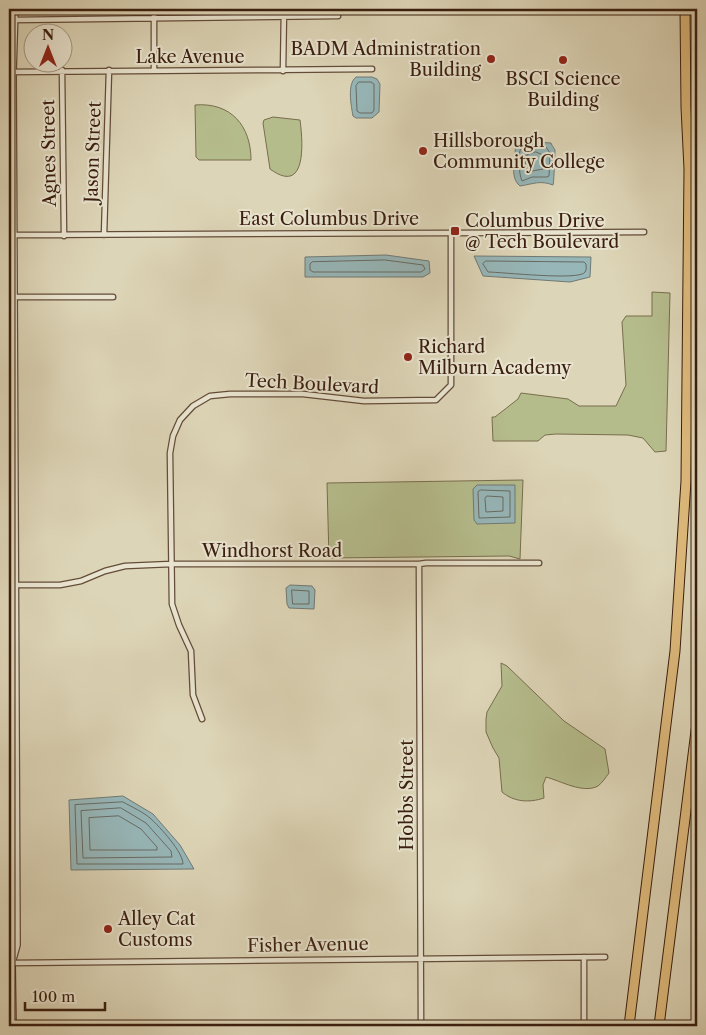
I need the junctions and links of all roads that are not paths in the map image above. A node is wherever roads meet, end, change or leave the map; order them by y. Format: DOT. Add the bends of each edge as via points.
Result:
graph roads {
  1 [pos="15,9"];
  2 [pos="154,9"];
  3 [pos="284,9"];
  4 [pos="685,9"];
  5 [pos="338,16"];
  6 [pos="284,18"];
  7 [pos="154,19"];
  8 [pos="14,20"];
  9 [pos="372,69"];
  10 [pos="72,70"];
  11 [pos="109,70"];
  12 [pos="154,70"];
  13 [pos="283,71"];
  14 [pos="11,72"];
  15 [pos="62,72"];
  16 [pos="644,232"];
  17 [pos="451,233"];
  18 [pos="11,235"];
  19 [pos="104,235"];
  20 [pos="64,236"];
  21 [pos="14,297"];
  22 [pos="113,297"];
  23 [pos="539,563"];
  24 [pos="171,564"];
  25 [pos="419,564"];
  26 [pos="12,585"];
  27 [pos="202,719"];
  28 [pos="697,723"];
  29 [pos="9,775"];
  30 [pos="16,775"];
  31 [pos="9,952"];
  32 [pos="584,957"];
  33 [pos="605,957"];
  34 [pos="422,958"];
  35 [pos="12,963"];
  36 [pos="13,1026"];
  37 [pos="421,1026"];
  38 [pos="584,1026"];
  39 [pos="629,1026"];
  40 [pos="659,1026"];
  1 -- 8 [label="street"];
  2 -- 7 [label="street"];
  3 -- 6 [label="street"];
  4 -- 39 [label="highway" via="689,169 686,481 675,651"];
  5 -- 6 [label="street"];
  6 -- 7 [label="street"];
  6 -- 13 [label="street"];
  7 -- 8 [label="street"];
  7 -- 12 [label="street"];
  8 -- 14 [label="street"];
  9 -- 13 [label="street, Lake Avenue"];
  10 -- 11 [label="street, Lake Avenue"];
  11 -- 12 [label="street, Lake Avenue"];
  11 -- 19 [label="street, Jason Street"];
  12 -- 13 [label="street, Lake Avenue"];
  14 -- 18 [label="street"];
  15 -- 20 [label="street, Agnes Street"];
  16 -- 17 [label="street, East Columbus Drive"];
  17 -- 19 [label="street, East Columbus Drive"];
  17 -- 24 [label="street, Tech Boulevard" via="451,385 436,400 364,401 304,394 230,394 210,396 193,406 180,420 170,453"];
  18 -- 20 [label="street, East Columbus Drive"];
  18 -- 21 [label="street"];
  19 -- 20 [label="street, East Columbus Drive"];
  21 -- 22 [label="street"];
  21 -- 26 [label="street"];
  23 -- 25 [label="street, Windhorst Road"];
  24 -- 25 [label="street, Windhorst Road"];
  24 -- 26 [label="street, Windhorst Road" via="125,566 81,582 60,585"];
  24 -- 27 [label="street, Tech Boulevard" via="172,604 191,651 193,695"];
  25 -- 34 [label="street, Hobbs Street"];
  26 -- 30 [label="street"];
  28 -- 40 [label="highway"];
  29 -- 30 [label="street"];
  30 -- 35 [label="street" via="17,945"];
  31 -- 35 [label="street"];
  32 -- 33 [label="street, Fisher Avenue"];
  32 -- 34 [label="street, Fisher Avenue"];
  32 -- 38 [label="street"];
  34 -- 35 [label="street, Fisher Avenue"];
  34 -- 37 [label="street, Hobbs Street"];
  35 -- 36 [label="street"];
}
